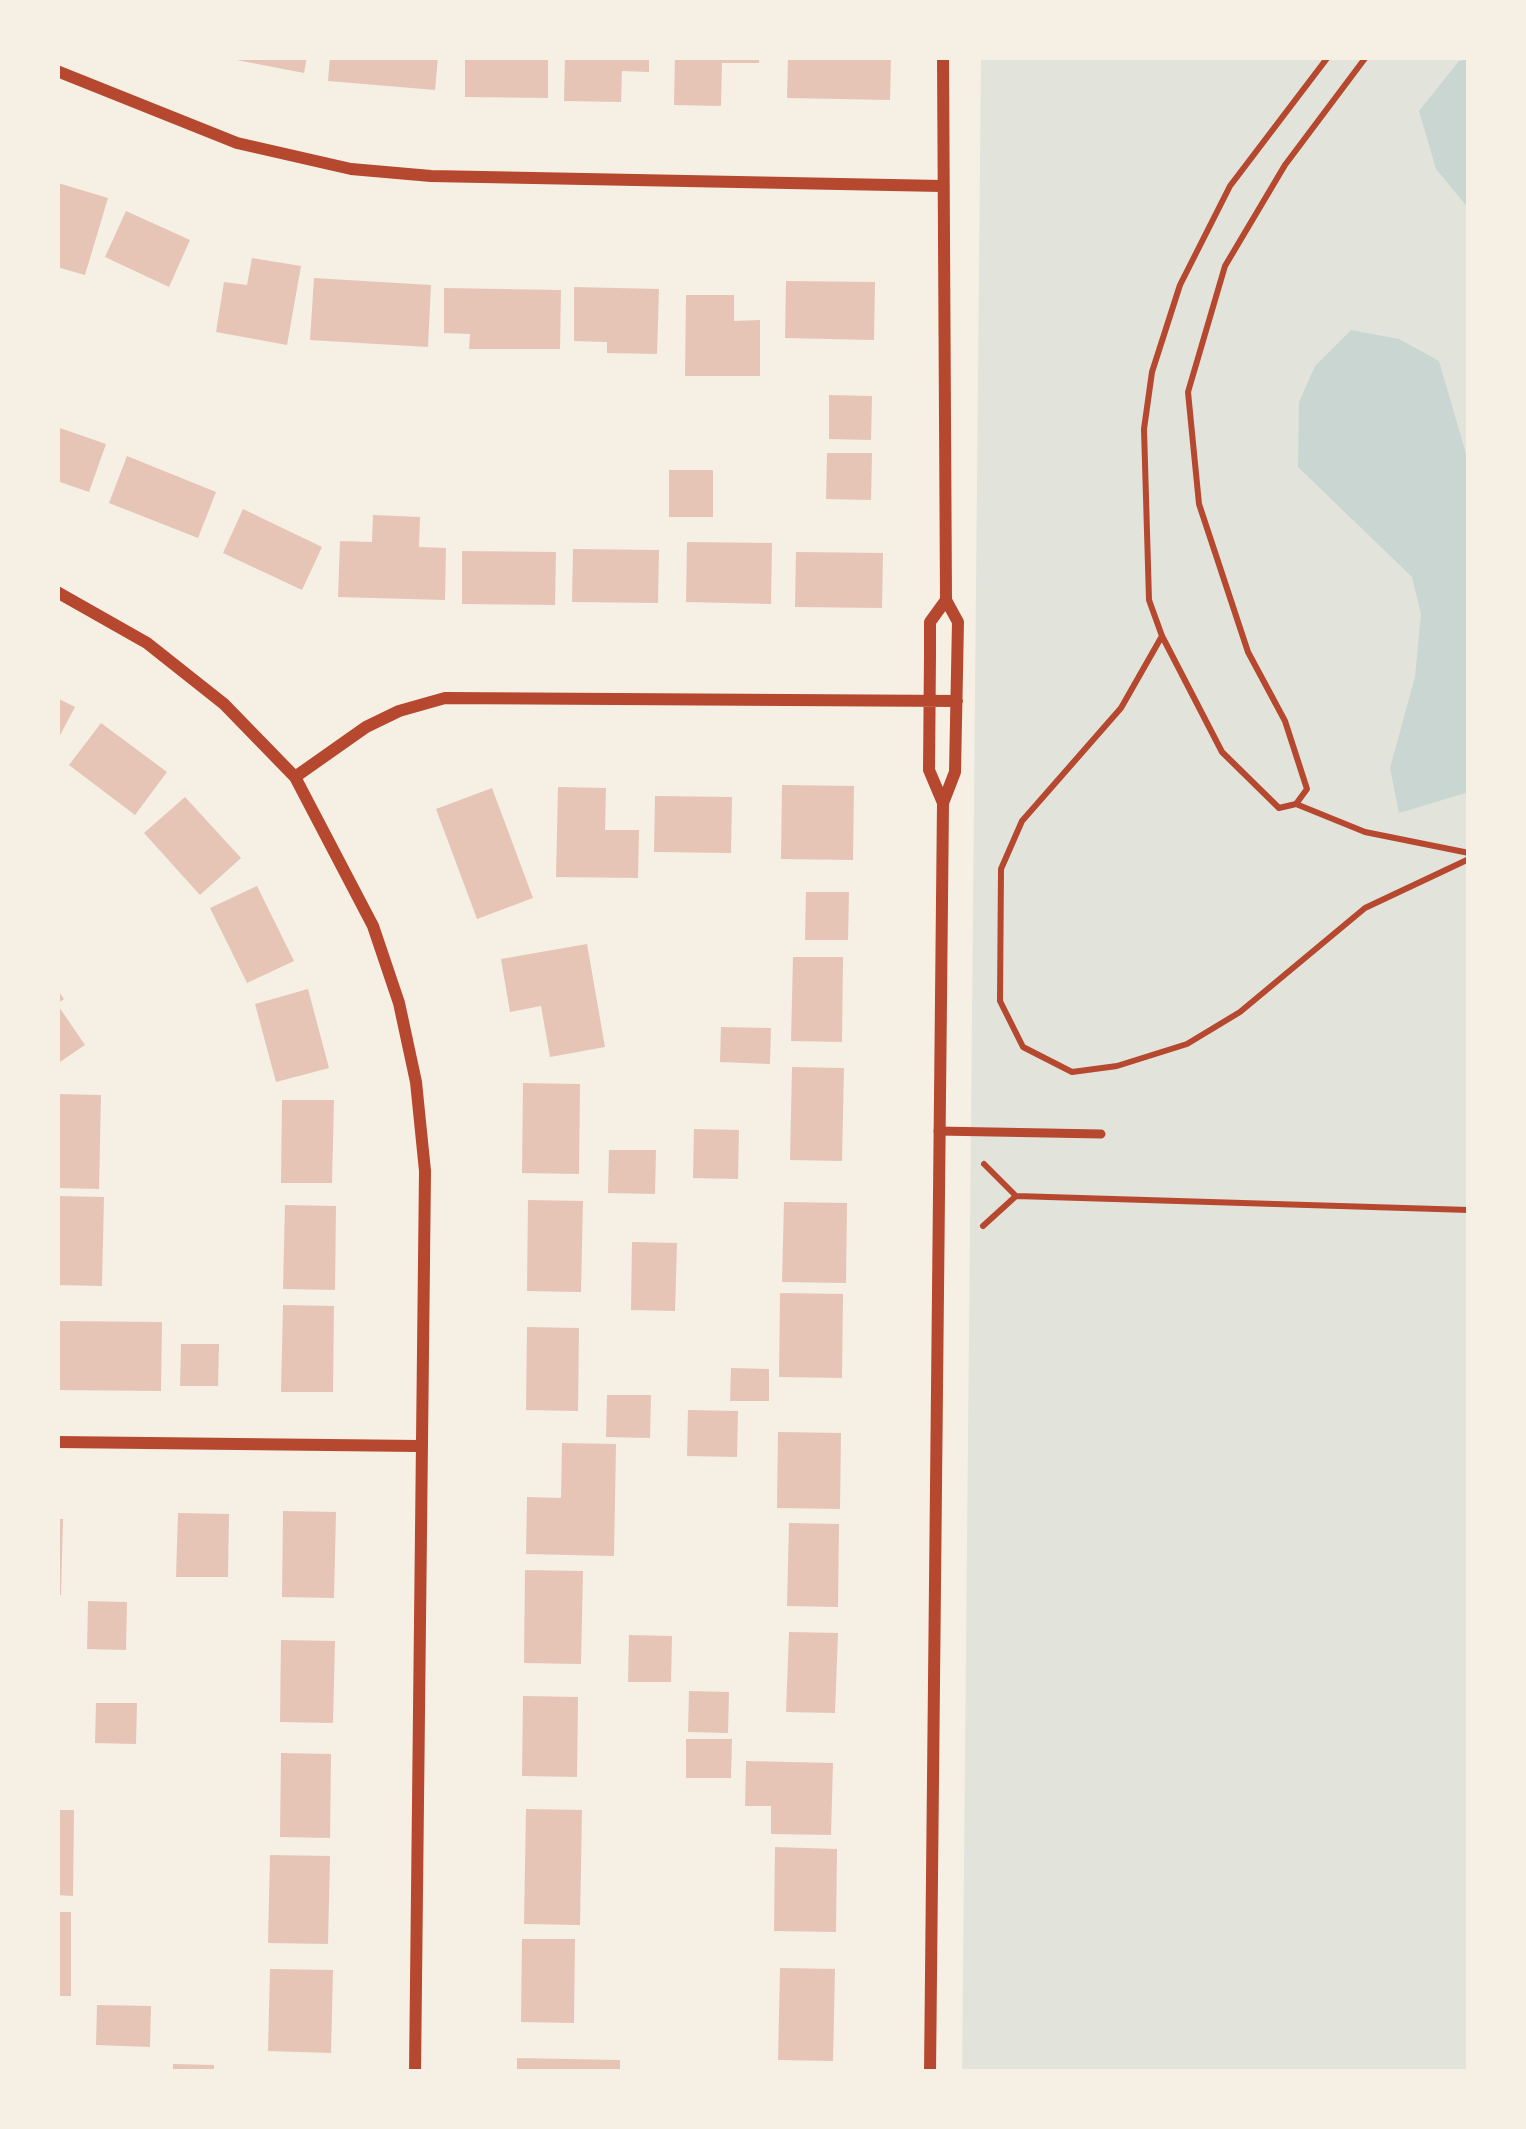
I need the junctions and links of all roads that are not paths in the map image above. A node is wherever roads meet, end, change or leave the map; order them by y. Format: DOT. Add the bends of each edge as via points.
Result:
graph roads {
  1 [pos="943,57"];
  2 [pos="57,70"];
  3 [pos="942,187"];
  4 [pos="57,592"];
  5 [pos="946,600"];
  6 [pos="930,701"];
  7 [pos="957,701"];
  8 [pos="295,777"];
  9 [pos="943,803"];
  10 [pos="938,1131"];
  11 [pos="1101,1133"];
  12 [pos="57,1442"];
  13 [pos="419,1446"];
  14 [pos="415,2072"];
  15 [pos="930,2072"];
  1 -- 3 [label="street"];
  2 -- 3 [label="street" via="237,143 351,169"];
  3 -- 5 [label="street"];
  4 -- 8 [label="street" via="147,643 224,704"];
  5 -- 6 [label="street" via="930,622"];
  5 -- 7 [label="street" via="958,622"];
  6 -- 7 [label="street"];
  6 -- 8 [label="street" via="445,698 366,727"];
  6 -- 9 [label="street" via="929,770"];
  7 -- 9 [label="street" via="956,772"];
  8 -- 13 [label="street" via="373,926 416,1082 424,1172"];
  9 -- 10 [label="street"];
  10 -- 11 [label="lane"];
  10 -- 15 [label="street"];
  12 -- 13 [label="street"];
  13 -- 14 [label="street"];
}
